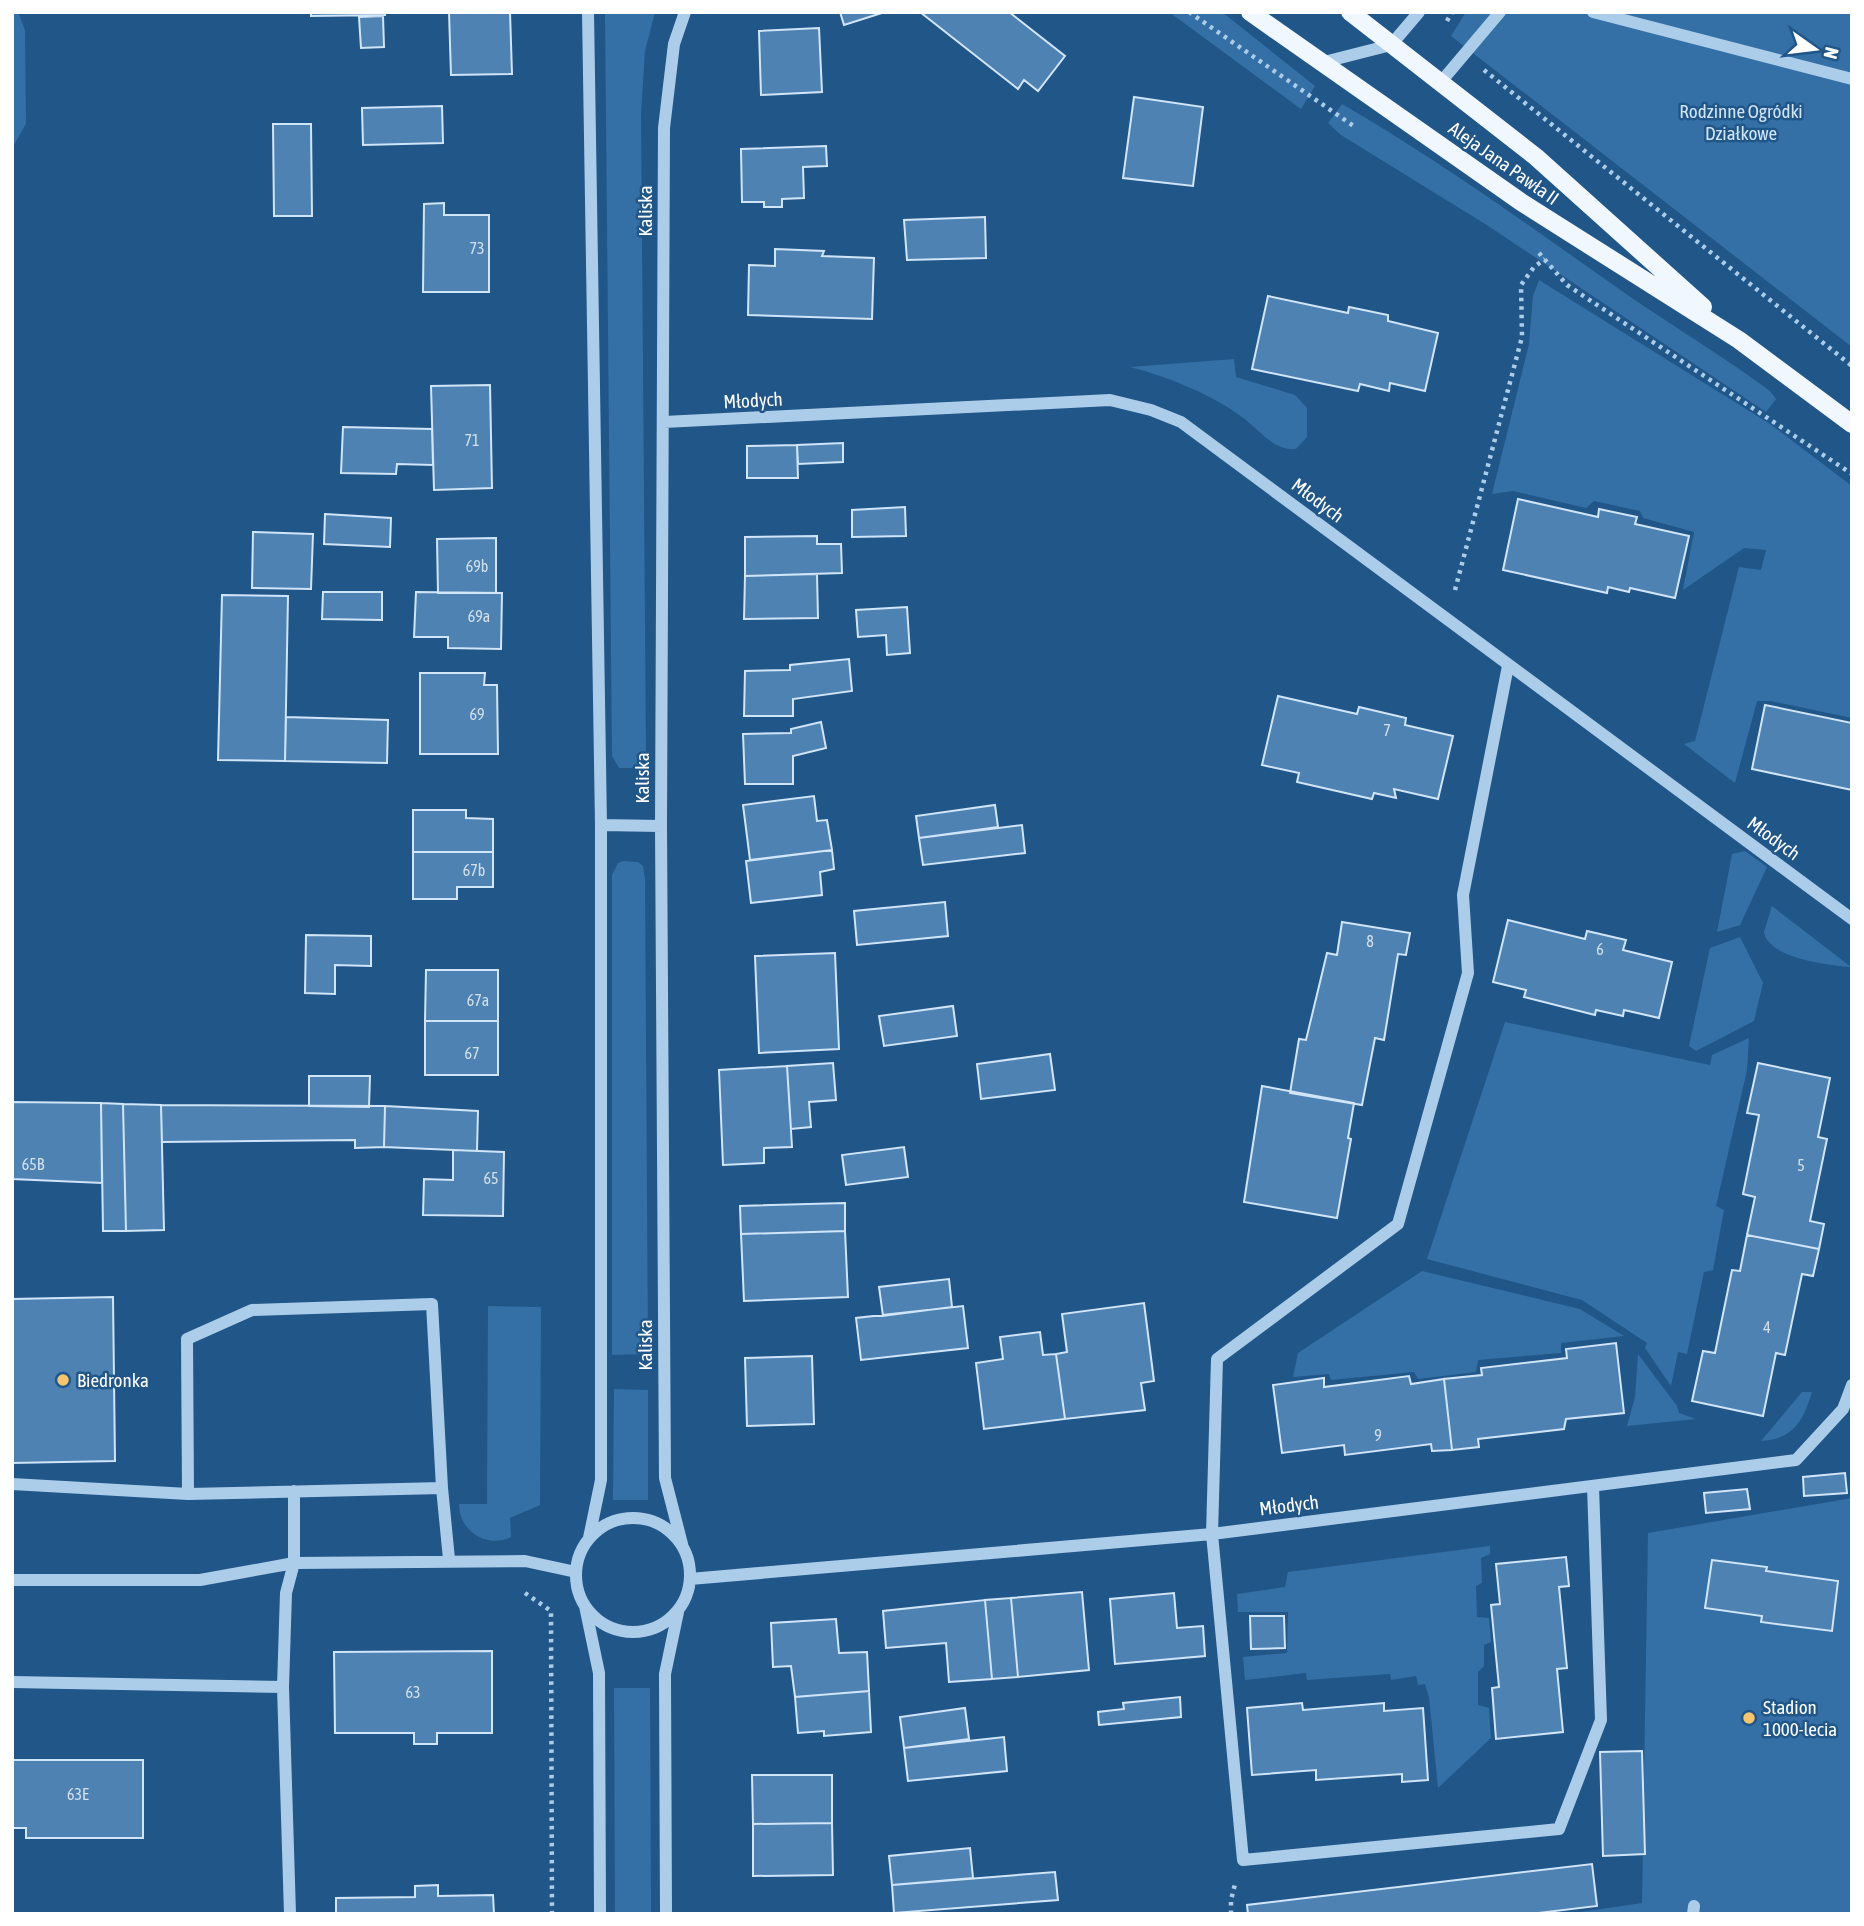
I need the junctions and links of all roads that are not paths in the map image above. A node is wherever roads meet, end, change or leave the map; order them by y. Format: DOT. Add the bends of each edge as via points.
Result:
graph roads {
  1 [pos="588,12"];
  2 [pos="685,12"];
  3 [pos="1250,12"];
  4 [pos="1350,12"];
  5 [pos="1419,12"];
  6 [pos="1500,12"];
  7 [pos="1593,12"];
  8 [pos="1391,45"];
  9 [pos="1324,62"];
  10 [pos="1852,79"];
  11 [pos="1440,83"];
  12 [pos="1739,340"];
  13 [pos="664,422"];
  14 [pos="1852,424"];
  15 [pos="1508,666"];
  16 [pos="601,825"];
  17 [pos="661,826"];
  18 [pos="1852,919"];
  19 [pos="1852,1385"];
  20 [pos="12,1484"];
  21 [pos="1593,1486"];
  22 [pos="442,1488"];
  23 [pos="294,1491"];
  24 [pos="188,1494"];
  25 [pos="1212,1534"];
  26 [pos="589,1538"];
  27 [pos="682,1544"];
  28 [pos="449,1559"];
  29 [pos="294,1563"];
  30 [pos="576,1572"];
  31 [pos="690,1579"];
  32 [pos="12,1580"];
  33 [pos="585,1606"];
  34 [pos="678,1612"];
  35 [pos="12,1682"];
  36 [pos="283,1688"];
  37 [pos="290,1914"];
  38 [pos="600,1914"];
  39 [pos="666,1914"];
  1 -- 16 [label="street"];
  2 -- 13 [label="street, Kaliska" via="674,44 664,128"];
  3 -- 9 [label="main road, Aleja Jana Pawła II"];
  4 -- 8 [label="main road, Aleja Jana Pawła II"];
  5 -- 8 [label="street"];
  6 -- 11 [label="street"];
  7 -- 10 [label="street"];
  8 -- 9 [label="street"];
  8 -- 11 [label="main road, Aleja Jana Pawła II"];
  9 -- 12 [label="main road, Aleja Jana Pawła II" via="1521,202"];
  11 -- 12 [label="main road, Aleja Jana Pawła II" via="1536,157"];
  12 -- 14 [label="main road, Aleja Jana Pawła II"];
  13 -- 15 [label="street, Młodych" via="1110,400 1151,410 1181,422"];
  13 -- 17 [label="street, Kaliska"];
  15 -- 18 [label="street, Młodych"];
  15 -- 25 [label="street" via="1463,895 1468,973 1398,1224 1217,1359"];
  16 -- 17 [label="street"];
  16 -- 26 [label="street" via="601,1480"];
  17 -- 27 [label="street, Kaliska" via="666,1478"];
  19 -- 21 [label="street, Młodych" via="1843,1409 1796,1460"];
  20 -- 24 [label="street"];
  21 -- 25 [label="street, Młodych"];
  21 -- 25 [label="street" via="1601,1720 1559,1829 1243,1860"];
  22 -- 23 [label="street"];
  22 -- 24 [label="street" via="432,1304 252,1310 187,1339"];
  22 -- 28 [label="street"];
  23 -- 24 [label="street"];
  23 -- 29 [label="street"];
  25 -- 31 [label="street, Młodych"];
  26 -- 27 [label="street" via="619,1520 637,1518 670,1531"];
  26 -- 30 [label="street"];
  27 -- 31 [label="street"];
  28 -- 29 [label="street"];
  28 -- 30 [label="street" via="525,1561"];
  29 -- 32 [label="street" via="200,1580"];
  29 -- 36 [label="street" via="286,1593"];
  30 -- 33 [label="street"];
  31 -- 34 [label="street"];
  33 -- 34 [label="street" via="597,1620 630,1633 648,1631"];
  33 -- 38 [label="street" via="598,1674"];
  34 -- 39 [label="street" via="665,1674"];
  35 -- 36 [label="street"];
  36 -- 37 [label="street"];
}
